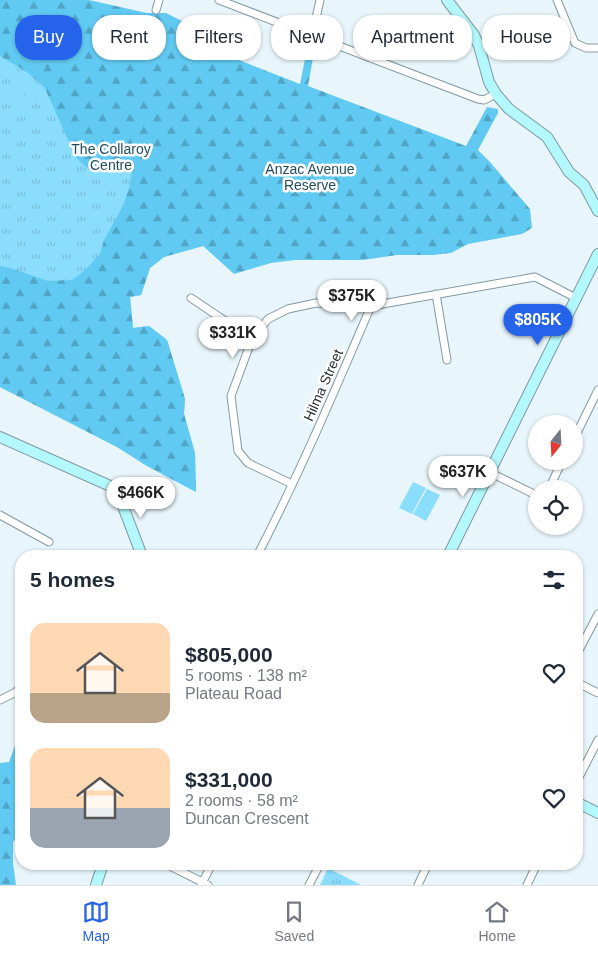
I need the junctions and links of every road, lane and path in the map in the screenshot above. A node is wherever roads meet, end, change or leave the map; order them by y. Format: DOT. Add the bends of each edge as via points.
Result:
graph roads {
  1 [pos="160,0"];
  2 [pos="219,0"];
  3 [pos="320,0"];
  4 [pos="447,0"];
  5 [pos="557,0"];
  6 [pos="156,10"];
  7 [pos="317,15"];
  8 [pos="271,20"];
  9 [pos="343,48"];
  10 [pos="598,48"];
  11 [pos="496,94"];
  12 [pos="598,212"];
  13 [pos="598,254"];
  14 [pos="436,294"];
  15 [pos="191,298"];
  16 [pos="576,298"];
  17 [pos="370,306"];
  18 [pos="252,339"];
  19 [pos="447,360"];
  20 [pos="598,390"];
  21 [pos="583,421"];
  22 [pos="0,437"];
  23 [pos="490,472"];
  24 [pos="292,484"];
  25 [pos="528,491"];
  26 [pos="0,515"];
  27 [pos="49,542"];
  28 [pos="140,550"];
  29 [pos="260,550"];
  30 [pos="451,550"];
  31 [pos="598,614"];
  32 [pos="583,643"];
  33 [pos="583,686"];
  34 [pos="15,692"];
  35 [pos="598,693"];
  36 [pos="0,700"];
  37 [pos="598,740"];
  38 [pos="583,769"];
  39 [pos="583,806"];
  40 [pos="598,813"];
  41 [pos="101,870"];
  42 [pos="177,870"];
  43 [pos="210,870"];
  44 [pos="317,870"];
  45 [pos="425,870"];
  46 [pos="534,870"];
  47 [pos="204,884"];
  48 [pos="96,885"];
  49 [pos="309,885"];
  50 [pos="418,885"];
  51 [pos="527,885"];
  1 -- 6 [label="street"];
  2 -- 8 [label="street"];
  3 -- 7 [label="street"];
  4 -- 11 [label="street" via="474,35"];
  5 -- 10 [label="street" via="575,44"];
  9 -- 11 [label="street" via="478,99 484,100"];
  11 -- 12 [label="street" via="509,109 547,137 568,172 584,185"];
  13 -- 16 [label="street"];
  14 -- 16 [label="street" via="535,277"];
  14 -- 17 [label="street"];
  14 -- 19 [label="street"];
  15 -- 18 [label="street"];
  16 -- 23 [label="street"];
  17 -- 18 [label="street" via="316,302 288,309 268,319"];
  17 -- 24 [label="street, Hilma Street"];
  18 -- 24 [label="street" via="231,396 238,451 248,463"];
  20 -- 21 [label="street"];
  22 -- 28 [label="street" via="116,491"];
  23 -- 25 [label="street"];
  23 -- 30 [label="street"];
  24 -- 29 [label="street, Hilma Street"];
  26 -- 27 [label="street"];
  31 -- 32 [label="street"];
  33 -- 35 [label="street"];
  34 -- 36 [label="street"];
  37 -- 38 [label="street"];
  39 -- 40 [label="street"];
  41 -- 48 [label="street"];
  42 -- 47 [label="street"];
  43 -- 47 [label="street"];
  44 -- 49 [label="street"];
  45 -- 50 [label="street"];
  46 -- 51 [label="street"];
}
